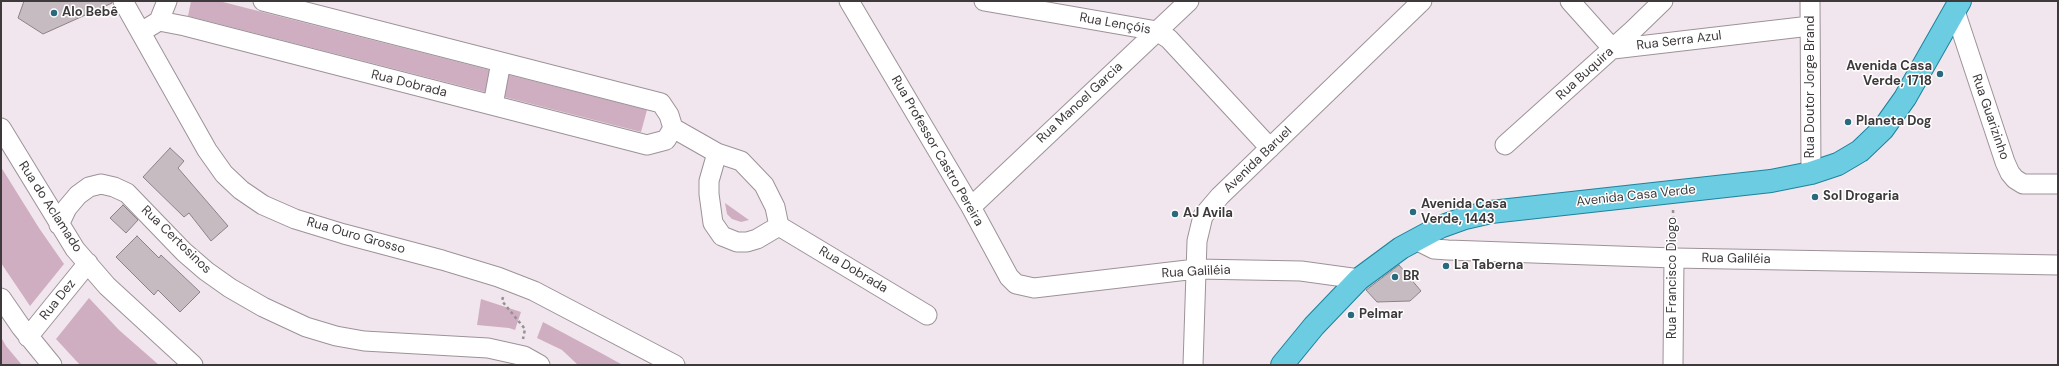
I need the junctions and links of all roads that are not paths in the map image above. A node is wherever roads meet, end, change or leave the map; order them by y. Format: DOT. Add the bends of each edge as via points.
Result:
graph roads {
  1 [pos="167,1"];
  2 [pos="263,1"];
  3 [pos="849,1"];
  4 [pos="984,1"];
  5 [pos="1189,1"];
  6 [pos="1422,1"];
  7 [pos="1570,1"];
  8 [pos="1663,1"];
  9 [pos="1810,1"];
  10 [pos="126,2"];
  11 [pos="1958,6"];
  12 [pos="159,21"];
  13 [pos="1810,26"];
  14 [pos="1157,31"];
  15 [pos="141,32"];
  16 [pos="1613,49"];
  17 [pos="500,62"];
  18 [pos="493,105"];
  19 [pos="1,128"];
  20 [pos="673,128"];
  21 [pos="1505,145"];
  22 [pos="1270,148"];
  23 [pos="717,153"];
  24 [pos="1811,173"];
  25 [pos="2058,184"];
  26 [pos="971,206"];
  27 [pos="60,225"];
  28 [pos="779,226"];
  29 [pos="1416,240"];
  30 [pos="1674,258"];
  31 [pos="88,263"];
  32 [pos="2058,265"];
  33 [pos="1196,269"];
  34 [pos="1359,279"];
  35 [pos="1034,288"];
  36 [pos="1,298"];
  37 [pos="928,315"];
  38 [pos="28,337"];
  39 [pos="52,365"];
  40 [pos="192,365"];
  41 [pos="540,365"];
  42 [pos="675,365"];
  43 [pos="1193,365"];
  44 [pos="1282,365"];
  45 [pos="1673,365"];
  1 -- 12 [label="street"];
  2 -- 17 [label="street"];
  3 -- 26 [label="street, Rua Professor Castro Pereira"];
  4 -- 14 [label="street, Rua Lençóis"];
  5 -- 14 [label="street, Rua Manoel Garcia"];
  6 -- 22 [label="street, Avenida Baruel"];
  7 -- 16 [label="street"];
  8 -- 16 [label="street, Rua Buquira"];
  9 -- 13 [label="street, Rua Doutor Jorge Brand"];
  10 -- 15 [label="street, Rua Ouro Grosso"];
  11 -- 24 [label="main road, Avenida Casa Verde" via="1905,98 1883,129 1860,151 1838,164"];
  11 -- 25 [label="street, Rua Guarizinho" via="2010,173 2015,180 2024,184"];
  12 -- 15 [label="street"];
  12 -- 18 [label="street, Rua Dobrada"];
  13 -- 16 [label="street, Rua Serra Azul"];
  13 -- 24 [label="street, Rua Doutor Jorge Brand"];
  14 -- 22 [label="street, Rua Lençóis" via="1174,43"];
  14 -- 26 [label="street, Rua Manoel Garcia"];
  15 -- 42 [label="street, Rua Ouro Grosso" via="207,150 224,174 263,205 302,221 507,280 534,291"];
  16 -- 21 [label="street, Rua Buquira"];
  17 -- 18 [label="street"];
  17 -- 20 [label="street" via="661,103 669,115"];
  18 -- 20 [label="street, Rua Dobrada" via="647,145 666,140"];
  19 -- 27 [label="street, Rua do Aclamado"];
  20 -- 23 [label="street"];
  22 -- 33 [label="street, Avenida Baruel" via="1203,216 1197,241"];
  23 -- 28 [label="street" via="741,161 755,174 776,207"];
  23 -- 28 [label="street" via="709,181 709,194 713,223 722,236 733,241 747,242"];
  24 -- 29 [label="main road, Avenida Casa Verde" via="1771,181 1491,212 1440,227"];
  26 -- 35 [label="street, Rua Professor Castro Pereira" via="1009,277 1016,284"];
  27 -- 31 [label="street, Rua do Aclamado" via="75,249"];
  27 -- 41 [label="street, Rua Certosinos" via="67,208 89,187 101,184 114,187 127,193 206,271 263,307 306,327 364,341 488,348 520,355"];
  28 -- 37 [label="street, Rua Dobrada"];
  29 -- 30 [label="street, Rua Galiléia" via="1434,249 1448,250"];
  29 -- 34 [label="main road, Avenida Casa Verde"];
  30 -- 32 [label="street, Rua Galiléia"];
  30 -- 45 [label="street, Rua Francisco Diogo"];
  31 -- 38 [label="street, Rua Dez"];
  31 -- 40 [label="street, Rua do Aclamado" via="107,286"];
  33 -- 34 [label="street, Rua Galiléia" via="1301,271"];
  33 -- 35 [label="street, Rua Galiléia"];
  33 -- 43 [label="street, Avenida Baruel"];
  34 -- 44 [label="main road, Avenida Casa Verde" via="1314,326"];
  36 -- 38 [label="street"];
  38 -- 39 [label="street"];
}
